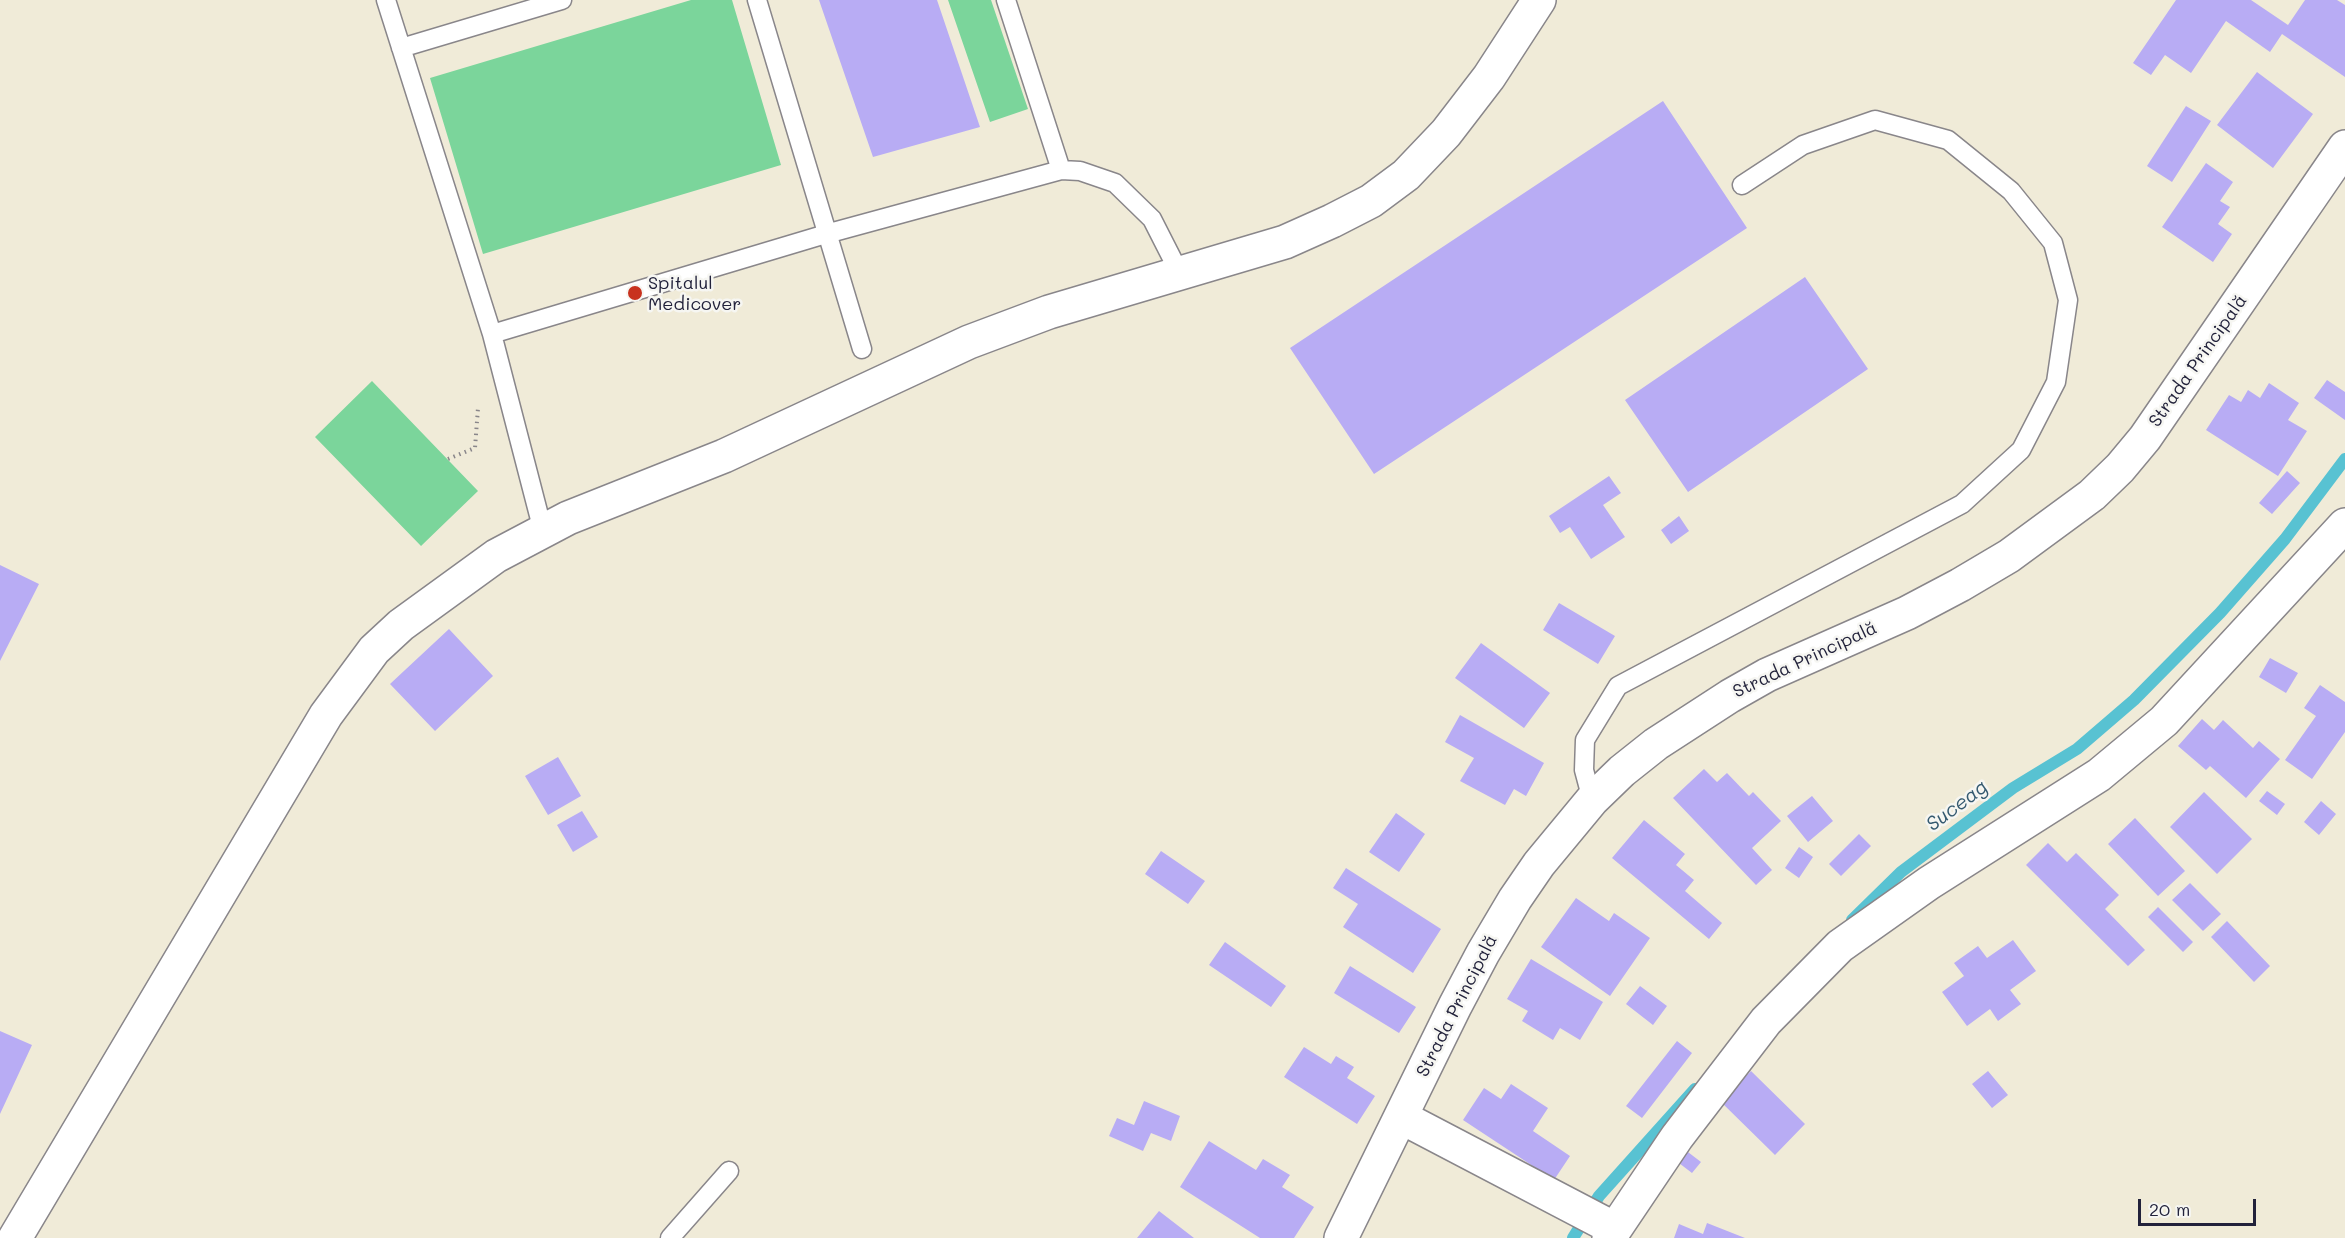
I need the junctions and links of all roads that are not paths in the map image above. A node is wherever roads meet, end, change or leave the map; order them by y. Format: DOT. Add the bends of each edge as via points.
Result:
graph roads {
  1 [pos="386,0"];
  2 [pos="562,0"];
  3 [pos="756,0"];
  4 [pos="1006,0"];
  5 [pos="1539,0"];
  6 [pos="401,48"];
  7 [pos="2345,147"];
  8 [pos="1061,170"];
  9 [pos="1742,185"];
  10 [pos="826,234"];
  11 [pos="1180,274"];
  12 [pos="492,334"];
  13 [pos="862,349"];
  14 [pos="2345,525"];
  15 [pos="543,531"];
  16 [pos="1592,800"];
  17 [pos="1401,1118"];
  18 [pos="729,1171"];
  19 [pos="1600,1223"];
  20 [pos="15,1238"];
  21 [pos="670,1238"];
  22 [pos="1341,1238"];
  1 -- 6 [label="lane"];
  2 -- 6 [label="lane"];
  3 -- 10 [label="lane"];
  4 -- 8 [label="lane"];
  5 -- 11 [label="street" via="1489,77 1446,133 1406,175 1371,201 1285,242"];
  6 -- 12 [label="lane"];
  7 -- 16 [label="street, Strada Principală" via="2145,438 2092,495 2009,556 1960,585 1730,696 1656,744"];
  8 -- 10 [label="lane"];
  8 -- 11 [label="lane" via="1080,171 1115,183 1152,219"];
  9 -- 16 [label="lane" via="1803,145 1875,120 1948,140 2011,191 2053,243 2068,300 2056,382 2021,450 1962,504 1618,686 1585,740 1584,770"];
  10 -- 12 [label="lane"];
  10 -- 13 [label="lane"];
  11 -- 15 [label="street" via="1049,312 969,342 723,456"];
  12 -- 15 [label="lane"];
  14 -- 19 [label="street" via="2163,721 2099,775 1840,946 1766,1021 1677,1137"];
  15 -- 20 [label="street" via="496,556 423,608 374,650 349,682"];
  16 -- 17 [label="street, Strada Principală" via="1515,899 1455,1006"];
  17 -- 19 [label="street"];
  17 -- 22 [label="street, Strada Principală"];
  18 -- 21 [label="lane"];
}
